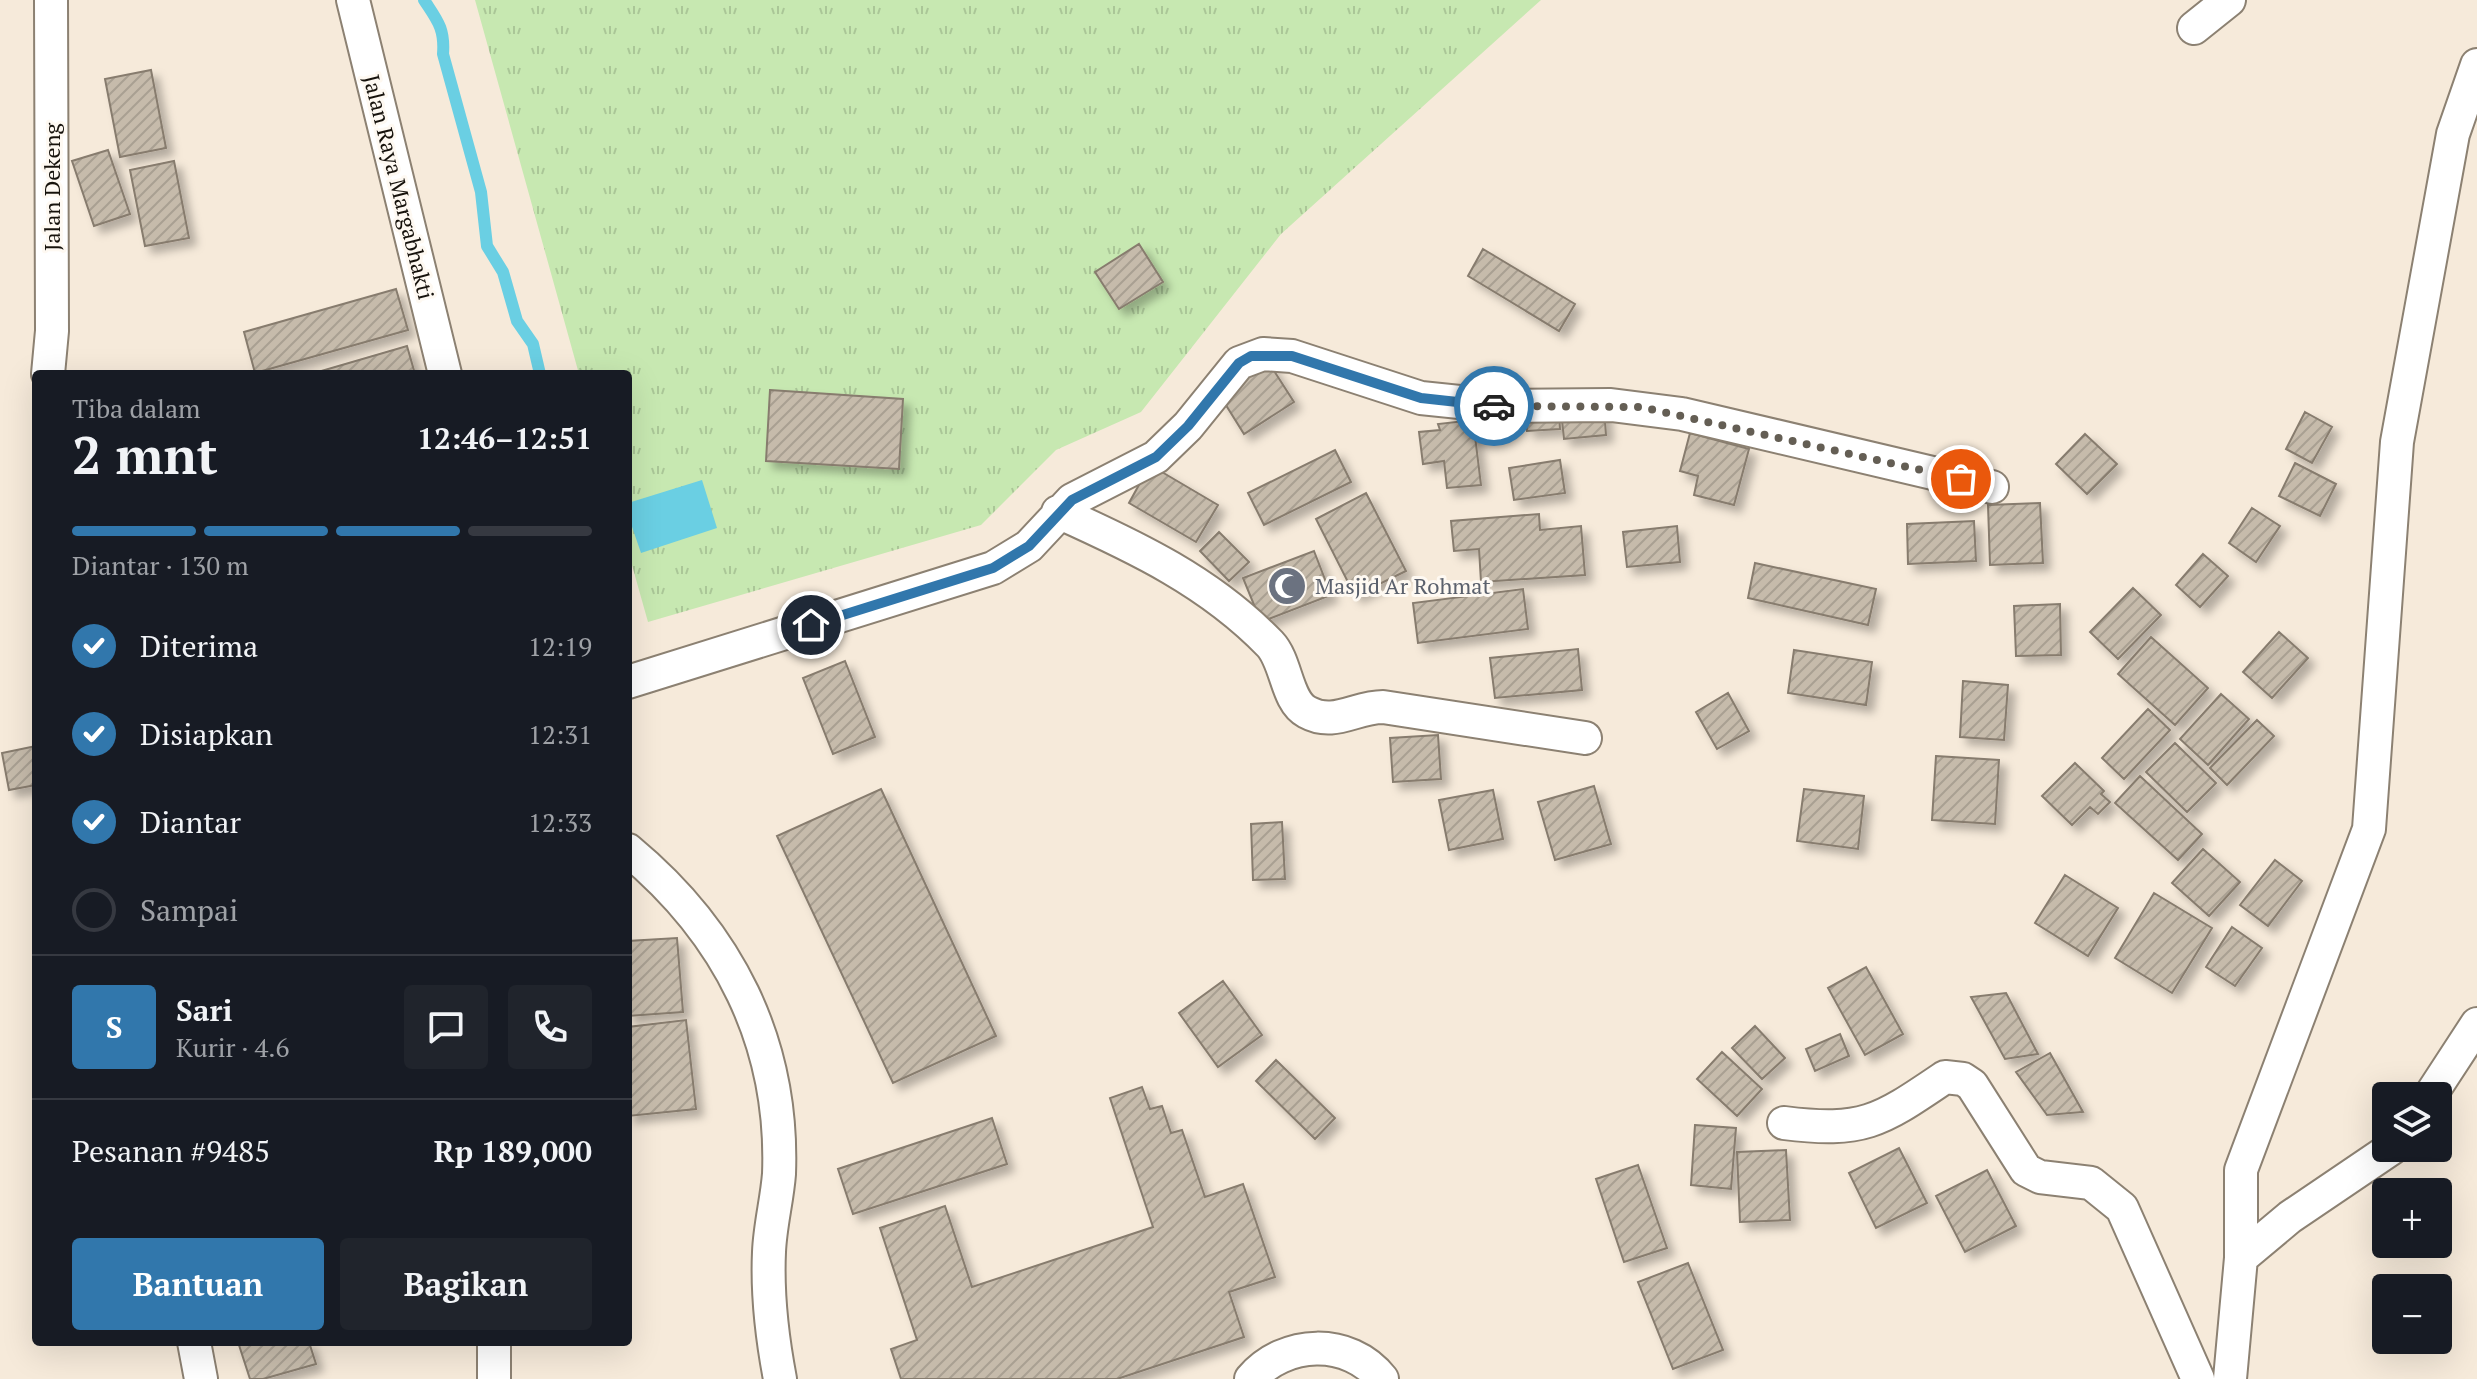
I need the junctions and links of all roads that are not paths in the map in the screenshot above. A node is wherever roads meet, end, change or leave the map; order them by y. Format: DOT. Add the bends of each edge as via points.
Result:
graph roads {
  1 [pos="51,0"];
  2 [pos="353,0"];
  3 [pos="2229,0"];
  4 [pos="2194,28"];
  5 [pos="2477,65"];
  6 [pos="48,370"];
  7 [pos="444,370"];
  8 [pos="1992,487"];
  9 [pos="1058,512"];
  10 [pos="632,681"];
  11 [pos="1585,738"];
  12 [pos="632,853"];
  13 [pos="2477,1024"];
  14 [pos="2439,1082"];
  15 [pos="1784,1123"];
  16 [pos="2372,1162"];
  17 [pos="2241,1258"];
  18 [pos="195,1346"];
  19 [pos="494,1346"];
  20 [pos="201,1379"];
  21 [pos="494,1379"];
  22 [pos="780,1379"];
  23 [pos="1251,1379"];
  24 [pos="1382,1379"];
  25 [pos="2198,1379"];
  26 [pos="2230,1379"];
  1 -- 6 [label="street, Jalan Dekeng"];
  2 -- 7 [label="street, Jalan Raya Margabhakti"];
  3 -- 4 [label="street"];
  5 -- 17 [label="street" via="2453,134 2397,442 2369,829 2241,1170"];
  8 -- 9 [label="street" via="1682,414 1611,405 1498,406 1421,398 1292,356 1263,354 1239,363 1156,457"];
  9 -- 10 [label="street" via="1029,546 993,568"];
  9 -- 11 [label="street" via="1124,541 1205,587 1271,645 1296,701 1321,719 1383,707"];
  12 -- 22 [label="street" via="663,879 733,970 760,1031 779,1128 769,1251 770,1319"];
  13 -- 14 [label="street"];
  15 -- 25 [label="street" via="1828,1129 1859,1126 1888,1115 1945,1077 1966,1080 2026,1170 2040,1177 2091,1183 2122,1208"];
  16 -- 17 [label="street"];
  17 -- 26 [label="street"];
  18 -- 20 [label="street"];
  19 -- 21 [label="street"];
  23 -- 24 [label="street" via="1276,1358 1297,1349 1319,1348 1341,1351"];
}
